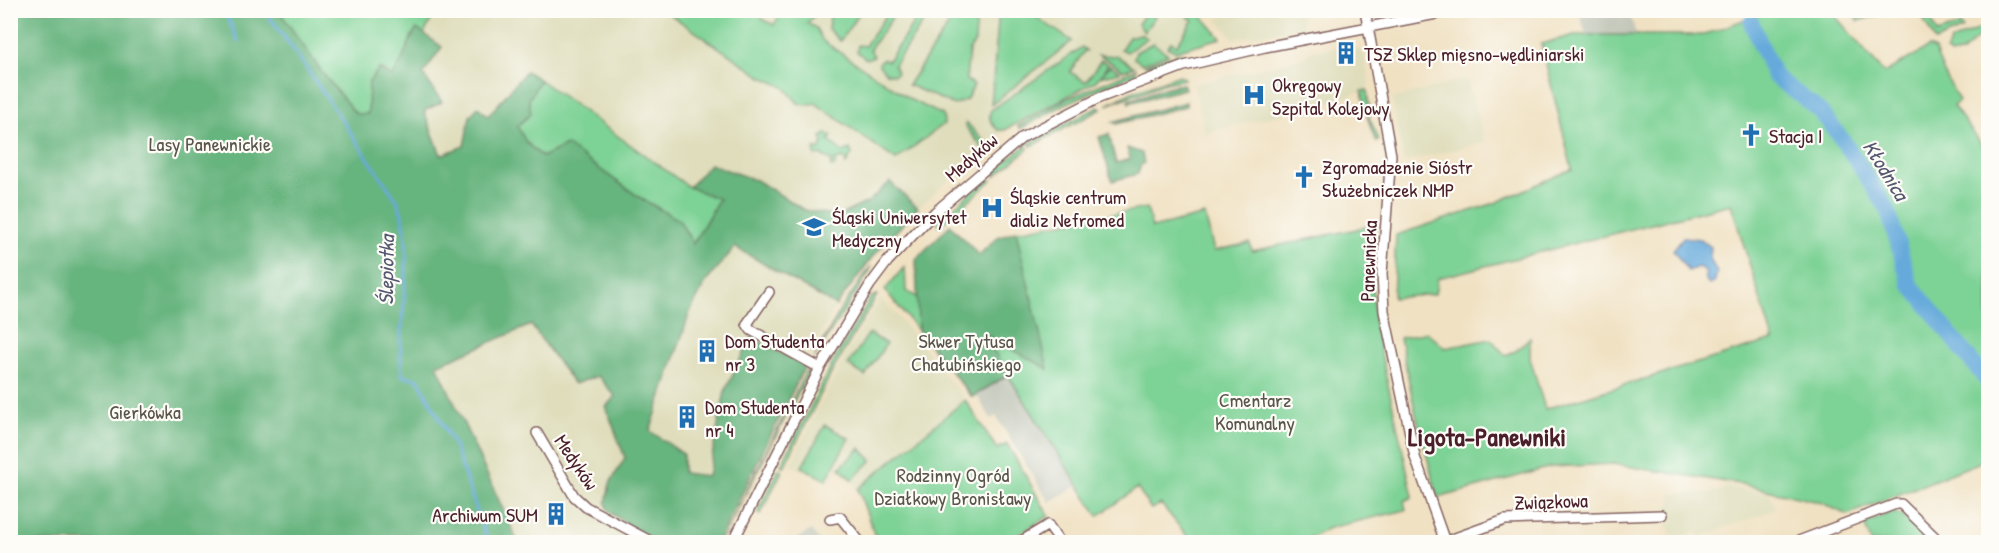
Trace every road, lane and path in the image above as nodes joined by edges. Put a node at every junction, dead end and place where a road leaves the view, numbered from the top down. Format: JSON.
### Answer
{"nodes":[{"id":1,"x":1365,"y":10,"type":"edge"},
{"id":2,"x":1457,"y":10,"type":"edge"},
{"id":3,"x":1369,"y":28,"type":"junction"},
{"id":4,"x":769,"y":292,"type":"dead end"},
{"id":5,"x":820,"y":368,"type":"junction"},
{"id":6,"x":537,"y":433,"type":"dead end"},
{"id":7,"x":1662,"y":515,"type":"dead end"},
{"id":8,"x":830,"y":519,"type":"dead end"},
{"id":9,"x":1444,"y":542,"type":"edge"},
{"id":10,"x":652,"y":543,"type":"edge"},
{"id":11,"x":733,"y":543,"type":"edge"},
{"id":12,"x":860,"y":543,"type":"edge"},
{"id":13,"x":1020,"y":543,"type":"edge"},
{"id":14,"x":1060,"y":543,"type":"edge"},
{"id":15,"x":1796,"y":543,"type":"edge"},
{"id":16,"x":1940,"y":543,"type":"edge"}],
"edges":[{"from":1,"to":3,"type":"street","name":"Panewnicka"},
{"from":2,"to":3,"type":"street","name":"Medyków"},
{"from":3,"to":5,"type":"street","name":"Medyków"},
{"from":3,"to":9,"type":"street","name":"Panewnicka"},
{"from":4,"to":5,"type":"street"},
{"from":5,"to":11,"type":"street","name":"Medyków"},
{"from":6,"to":10,"type":"street","name":"Medyków"},
{"from":7,"to":9,"type":"street","name":"Związkowa"},
{"from":8,"to":12,"type":"street"},
{"from":13,"to":14,"type":"street"},
{"from":15,"to":16,"type":"street"}]}
